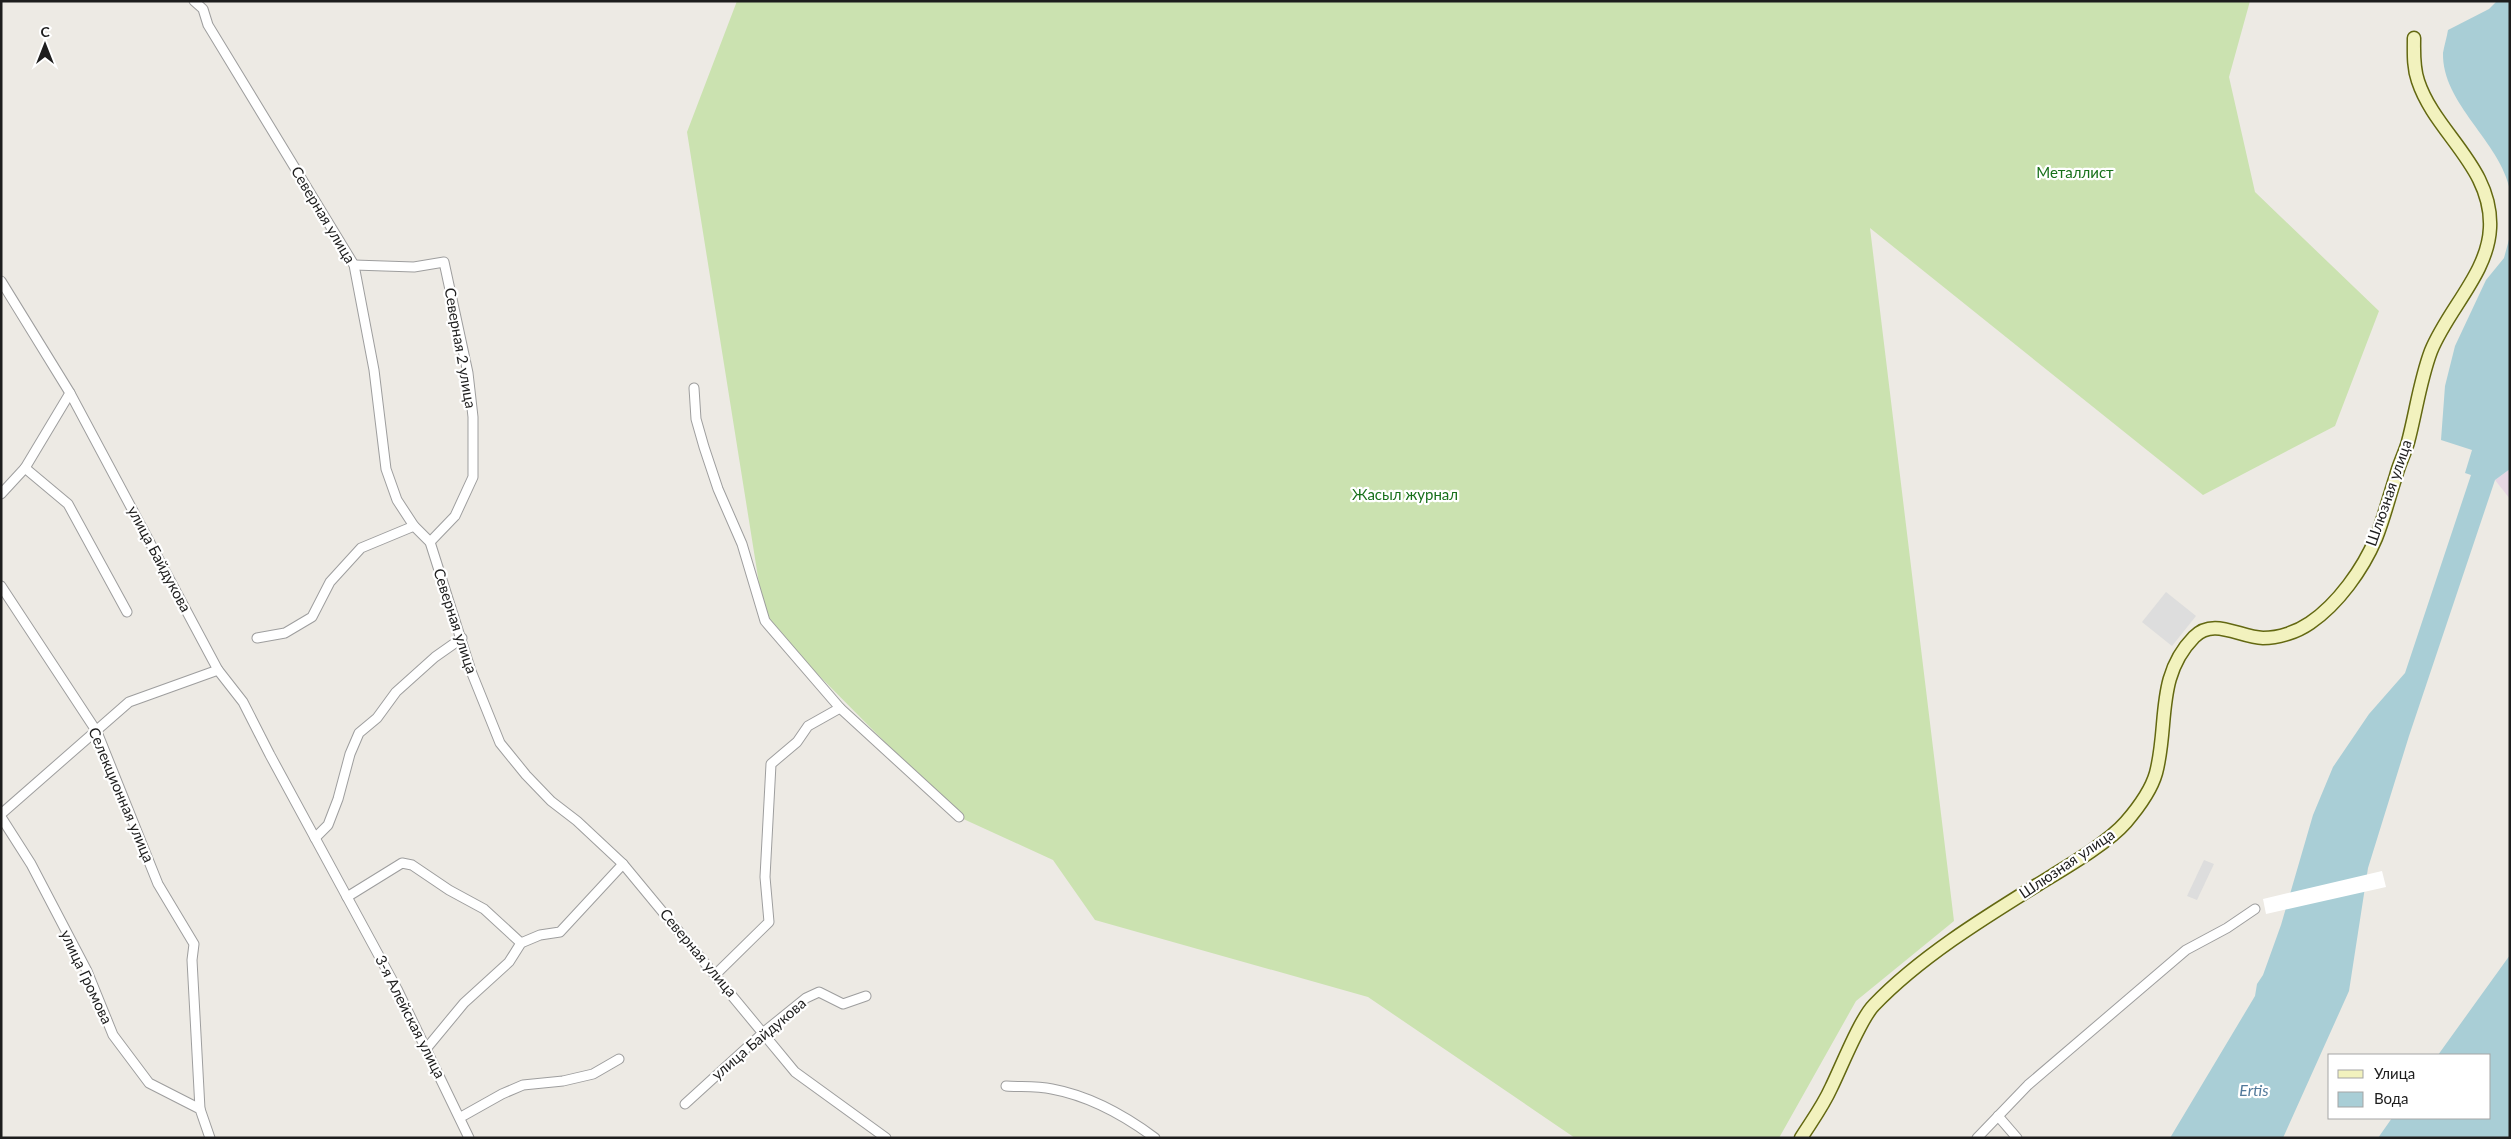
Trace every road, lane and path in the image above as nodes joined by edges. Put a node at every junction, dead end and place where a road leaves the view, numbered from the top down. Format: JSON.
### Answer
{"nodes":[{"id":1,"x":194,"y":1,"type":"edge"},
{"id":2,"x":209,"y":1,"type":"edge"},
{"id":3,"x":202,"y":9,"type":"junction"},
{"id":4,"x":2414,"y":38,"type":"dead end"},
{"id":5,"x":354,"y":265,"type":"junction"},
{"id":6,"x":1,"y":281,"type":"edge"},
{"id":7,"x":694,"y":388,"type":"dead end"},
{"id":8,"x":70,"y":393,"type":"junction"},
{"id":9,"x":26,"y":468,"type":"junction"},
{"id":10,"x":1,"y":494,"type":"edge"},
{"id":11,"x":414,"y":526,"type":"junction"},
{"id":12,"x":430,"y":542,"type":"junction"},
{"id":13,"x":1,"y":586,"type":"edge"},
{"id":14,"x":127,"y":612,"type":"dead end"},
{"id":15,"x":257,"y":638,"type":"dead end"},
{"id":16,"x":462,"y":638,"type":"junction"},
{"id":17,"x":218,"y":670,"type":"junction"},
{"id":18,"x":840,"y":708,"type":"junction"},
{"id":19,"x":97,"y":732,"type":"junction"},
{"id":20,"x":1,"y":815,"type":"edge"},
{"id":21,"x":959,"y":817,"type":"dead end"},
{"id":22,"x":315,"y":838,"type":"junction"},
{"id":23,"x":624,"y":864,"type":"junction"},
{"id":24,"x":347,"y":897,"type":"junction"},
{"id":25,"x":2254,"y":909,"type":"dead end"},
{"id":26,"x":521,"y":943,"type":"junction"},
{"id":27,"x":716,"y":974,"type":"junction"},
{"id":28,"x":866,"y":996,"type":"dead end"},
{"id":29,"x":764,"y":1032,"type":"junction"},
{"id":30,"x":426,"y":1049,"type":"junction"},
{"id":31,"x":619,"y":1059,"type":"dead end"},
{"id":32,"x":1006,"y":1086,"type":"dead end"},
{"id":33,"x":685,"y":1104,"type":"dead end"},
{"id":34,"x":200,"y":1109,"type":"junction"},
{"id":35,"x":1998,"y":1116,"type":"junction"},
{"id":36,"x":461,"y":1117,"type":"junction"},
{"id":37,"x":884,"y":1137,"type":"edge"},
{"id":38,"x":210,"y":1138,"type":"edge"},
{"id":39,"x":469,"y":1138,"type":"edge"},
{"id":40,"x":1155,"y":1138,"type":"edge"},
{"id":41,"x":1801,"y":1138,"type":"edge"},
{"id":42,"x":1977,"y":1138,"type":"edge"},
{"id":43,"x":2017,"y":1138,"type":"edge"}],
"edges":[{"from":1,"to":3,"type":"street","name":"Северная улица"},
{"from":2,"to":3,"type":"street"},
{"from":3,"to":5,"type":"street","name":"Северная улица"},
{"from":4,"to":41,"type":"street","name":"Шлюзная улица"},
{"from":5,"to":11,"type":"street","name":"Северная улица"},
{"from":5,"to":12,"type":"street","name":"Северная 2 улица"},
{"from":6,"to":8,"type":"street","name":"улица Байдукова"},
{"from":7,"to":18,"type":"street"},
{"from":8,"to":9,"type":"street"},
{"from":8,"to":17,"type":"street","name":"улица Байдукова"},
{"from":9,"to":10,"type":"street"},
{"from":9,"to":14,"type":"street"},
{"from":11,"to":12,"type":"street","name":"Северная улица"},
{"from":11,"to":15,"type":"street"},
{"from":12,"to":16,"type":"street","name":"Северная улица"},
{"from":13,"to":19,"type":"street","name":"Селекционная улица"},
{"from":16,"to":22,"type":"street"},
{"from":16,"to":23,"type":"street","name":"Северная улица"},
{"from":17,"to":19,"type":"street"},
{"from":17,"to":22,"type":"street","name":"улица Байдукова"},
{"from":18,"to":21,"type":"street"},
{"from":18,"to":27,"type":"street"},
{"from":19,"to":20,"type":"street"},
{"from":19,"to":34,"type":"street","name":"Селекционная улица"},
{"from":20,"to":34,"type":"street","name":"улица Громова"},
{"from":22,"to":24,"type":"street","name":"улица Байдукова"},
{"from":23,"to":26,"type":"street"},
{"from":23,"to":27,"type":"street","name":"Северная улица"},
{"from":24,"to":26,"type":"street"},
{"from":24,"to":30,"type":"street","name":"3-я Алейская улица"},
{"from":25,"to":35,"type":"street"},
{"from":26,"to":30,"type":"street"},
{"from":27,"to":29,"type":"street","name":"Северная улица"},
{"from":28,"to":29,"type":"street","name":"улица Байдукова"},
{"from":29,"to":33,"type":"street","name":"улица Байдукова"},
{"from":29,"to":37,"type":"street","name":"Северная улица"},
{"from":30,"to":36,"type":"street","name":"3-я Алейская улица"},
{"from":31,"to":36,"type":"street"},
{"from":32,"to":40,"type":"street"},
{"from":34,"to":38,"type":"street"},
{"from":35,"to":42,"type":"street"},
{"from":35,"to":43,"type":"street"},
{"from":36,"to":39,"type":"street","name":"3-я Алейская улица"}]}
